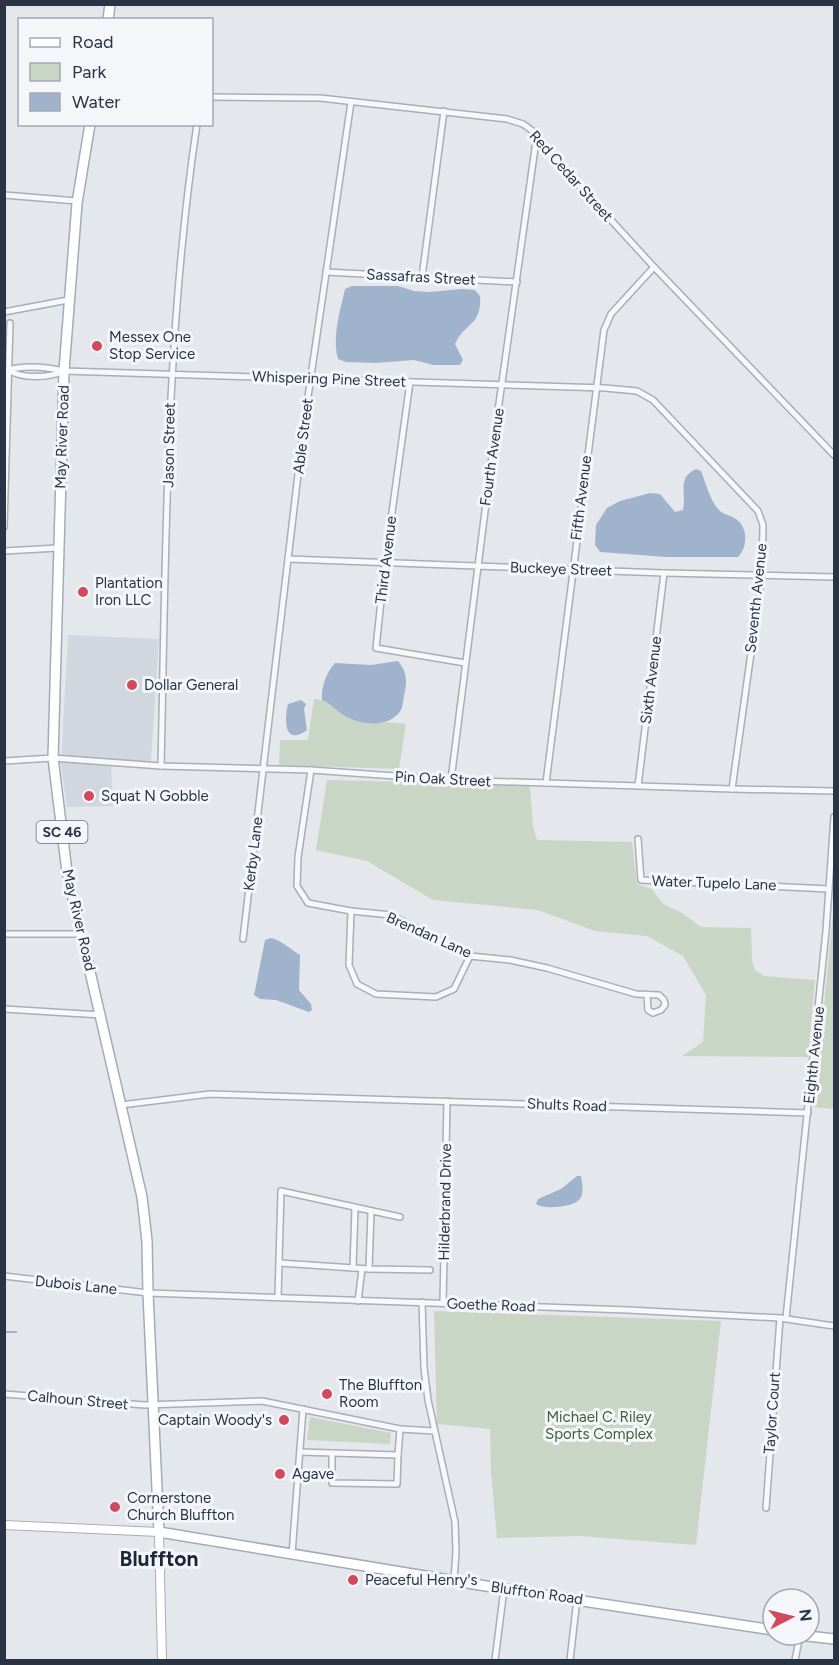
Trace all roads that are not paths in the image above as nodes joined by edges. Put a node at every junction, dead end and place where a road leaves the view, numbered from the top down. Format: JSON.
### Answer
{"nodes":[{"id":1,"x":213,"y":97,"type":"edge"},
{"id":2,"x":351,"y":102,"type":"junction"},
{"id":3,"x":444,"y":111,"type":"junction"},
{"id":4,"x":90,"y":126,"type":"edge"},
{"id":5,"x":196,"y":126,"type":"edge"},
{"id":6,"x":537,"y":134,"type":"junction"},
{"id":7,"x":4,"y":195,"type":"edge"},
{"id":8,"x":77,"y":201,"type":"junction"},
{"id":9,"x":654,"y":267,"type":"junction"},
{"id":10,"x":326,"y":272,"type":"junction"},
{"id":11,"x":422,"y":277,"type":"junction"},
{"id":12,"x":517,"y":282,"type":"junction"},
{"id":13,"x":68,"y":300,"type":"junction"},
{"id":14,"x":4,"y":312,"type":"edge"},
{"id":15,"x":10,"y":323,"type":"dead end"},
{"id":16,"x":6,"y":370,"type":"edge"},
{"id":17,"x":64,"y":371,"type":"junction"},
{"id":18,"x":171,"y":374,"type":"junction"},
{"id":19,"x":310,"y":378,"type":"junction"},
{"id":20,"x":410,"y":382,"type":"junction"},
{"id":21,"x":501,"y":386,"type":"junction"},
{"id":22,"x":595,"y":389,"type":"junction"},
{"id":23,"x":834,"y":455,"type":"edge"},
{"id":24,"x":4,"y":527,"type":"edge"},
{"id":25,"x":58,"y":548,"type":"junction"},
{"id":26,"x":4,"y":550,"type":"edge"},
{"id":27,"x":288,"y":559,"type":"junction"},
{"id":28,"x":385,"y":563,"type":"junction"},
{"id":29,"x":477,"y":566,"type":"junction"},
{"id":30,"x":572,"y":570,"type":"junction"},
{"id":31,"x":664,"y":573,"type":"junction"},
{"id":32,"x":762,"y":574,"type":"junction"},
{"id":33,"x":834,"y":577,"type":"edge"},
{"id":34,"x":465,"y":663,"type":"junction"},
{"id":35,"x":53,"y":758,"type":"junction"},
{"id":36,"x":4,"y":761,"type":"edge"},
{"id":37,"x":161,"y":766,"type":"junction"},
{"id":38,"x":263,"y":770,"type":"junction"},
{"id":39,"x":311,"y":770,"type":"junction"},
{"id":40,"x":451,"y":780,"type":"junction"},
{"id":41,"x":546,"y":783,"type":"junction"},
{"id":42,"x":638,"y":786,"type":"junction"},
{"id":43,"x":732,"y":789,"type":"junction"},
{"id":44,"x":834,"y":791,"type":"edge"},
{"id":45,"x":834,"y":817,"type":"edge"},
{"id":46,"x":638,"y":838,"type":"dead end"},
{"id":47,"x":829,"y":889,"type":"junction"},
{"id":48,"x":351,"y":911,"type":"junction"},
{"id":49,"x":826,"y":931,"type":"junction"},
{"id":50,"x":834,"y":931,"type":"edge"},
{"id":51,"x":4,"y":934,"type":"edge"},
{"id":52,"x":83,"y":934,"type":"junction"},
{"id":53,"x":243,"y":939,"type":"dead end"},
{"id":54,"x":470,"y":956,"type":"junction"},
{"id":55,"x":647,"y":995,"type":"dead end"},
{"id":56,"x":4,"y":1009,"type":"edge"},
{"id":57,"x":101,"y":1015,"type":"junction"},
{"id":58,"x":447,"y":1101,"type":"junction"},
{"id":59,"x":121,"y":1105,"type":"junction"},
{"id":60,"x":808,"y":1113,"type":"junction"},
{"id":61,"x":355,"y":1208,"type":"junction"},
{"id":62,"x":371,"y":1211,"type":"junction"},
{"id":63,"x":400,"y":1216,"type":"dead end"},
{"id":64,"x":280,"y":1263,"type":"junction"},
{"id":65,"x":352,"y":1268,"type":"junction"},
{"id":66,"x":365,"y":1269,"type":"junction"},
{"id":67,"x":430,"y":1270,"type":"dead end"},
{"id":68,"x":4,"y":1276,"type":"edge"},
{"id":69,"x":147,"y":1293,"type":"junction"},
{"id":70,"x":279,"y":1298,"type":"junction"},
{"id":71,"x":358,"y":1301,"type":"junction"},
{"id":72,"x":422,"y":1302,"type":"junction"},
{"id":73,"x":443,"y":1303,"type":"junction"},
{"id":74,"x":783,"y":1318,"type":"junction"},
{"id":75,"x":834,"y":1326,"type":"edge"},
{"id":76,"x":4,"y":1394,"type":"edge"},
{"id":77,"x":152,"y":1405,"type":"junction"},
{"id":78,"x":303,"y":1409,"type":"junction"},
{"id":79,"x":400,"y":1429,"type":"junction"},
{"id":80,"x":434,"y":1431,"type":"junction"},
{"id":81,"x":300,"y":1452,"type":"junction"},
{"id":82,"x":332,"y":1453,"type":"junction"},
{"id":83,"x":398,"y":1455,"type":"junction"},
{"id":84,"x":765,"y":1508,"type":"dead end"},
{"id":85,"x":4,"y":1525,"type":"edge"},
{"id":86,"x":159,"y":1532,"type":"junction"},
{"id":87,"x":292,"y":1554,"type":"junction"},
{"id":88,"x":454,"y":1580,"type":"junction"},
{"id":89,"x":504,"y":1589,"type":"junction"},
{"id":90,"x":577,"y":1599,"type":"junction"},
{"id":91,"x":761,"y":1628,"type":"edge"},
{"id":92,"x":162,"y":1660,"type":"edge"},
{"id":93,"x":495,"y":1660,"type":"edge"},
{"id":94,"x":570,"y":1660,"type":"edge"}],
"edges":[{"from":1,"to":2,"type":"street","name":"Red Cedar Street"},
{"from":2,"to":3,"type":"street","name":"Red Cedar Street"},
{"from":2,"to":10,"type":"street","name":"Able Street"},
{"from":3,"to":6,"type":"street","name":"Red Cedar Street"},
{"from":3,"to":11,"type":"street"},
{"from":4,"to":8,"type":"main road","name":"May River Road","number":"SC 46"},
{"from":5,"to":18,"type":"street","name":"Jason Street"},
{"from":6,"to":9,"type":"street","name":"Red Cedar Street"},
{"from":6,"to":12,"type":"street","name":"Fourth Avenue"},
{"from":7,"to":8,"type":"street"},
{"from":8,"to":13,"type":"main road","name":"May River Road","number":"SC 46"},
{"from":9,"to":22,"type":"street","name":"Fifth Avenue"},
{"from":9,"to":23,"type":"street","name":"Red Cedar Street"},
{"from":10,"to":11,"type":"street","name":"Sassafras Street"},
{"from":10,"to":19,"type":"street","name":"Able Street"},
{"from":11,"to":12,"type":"street","name":"Sassafras Street"},
{"from":12,"to":21,"type":"street","name":"Fourth Avenue"},
{"from":13,"to":14,"type":"street"},
{"from":13,"to":17,"type":"main road","name":"May River Road","number":"SC 46"},
{"from":15,"to":16,"type":"street"},
{"from":16,"to":17,"type":"street","name":"Whispering Pine Street"},
{"from":16,"to":24,"type":"street"},
{"from":17,"to":18,"type":"street","name":"Whispering Pine Street"},
{"from":17,"to":25,"type":"main road","name":"May River Road","number":"SC 46"},
{"from":18,"to":19,"type":"street","name":"Whispering Pine Street"},
{"from":18,"to":37,"type":"street","name":"Jason Street"},
{"from":19,"to":20,"type":"street","name":"Whispering Pine Street"},
{"from":19,"to":27,"type":"street","name":"Able Street"},
{"from":20,"to":21,"type":"street","name":"Whispering Pine Street"},
{"from":20,"to":28,"type":"street","name":"Third Avenue"},
{"from":21,"to":22,"type":"street","name":"Whispering Pine Street"},
{"from":21,"to":29,"type":"street","name":"Fourth Avenue"},
{"from":22,"to":30,"type":"street","name":"Fifth Avenue"},
{"from":22,"to":32,"type":"street","name":"Seventh Avenue"},
{"from":25,"to":26,"type":"street"},
{"from":25,"to":35,"type":"main road","name":"May River Road","number":"SC 46"},
{"from":27,"to":28,"type":"street","name":"Buckeye Street"},
{"from":27,"to":38,"type":"street","name":"Able Street"},
{"from":28,"to":29,"type":"street","name":"Buckeye Street"},
{"from":28,"to":34,"type":"street","name":"Third Avenue"},
{"from":29,"to":30,"type":"street","name":"Buckeye Street"},
{"from":29,"to":34,"type":"street","name":"Fourth Avenue"},
{"from":30,"to":31,"type":"street","name":"Buckeye Street"},
{"from":30,"to":41,"type":"street","name":"Fifth Avenue"},
{"from":31,"to":32,"type":"street","name":"Buckeye Street"},
{"from":31,"to":42,"type":"street","name":"Sixth Avenue"},
{"from":32,"to":33,"type":"street","name":"Buckeye Street"},
{"from":32,"to":43,"type":"street","name":"Seventh Avenue"},
{"from":34,"to":40,"type":"street","name":"Fourth Avenue"},
{"from":35,"to":36,"type":"street","name":"Pin Oak Street"},
{"from":35,"to":37,"type":"street","name":"Pin Oak Street"},
{"from":35,"to":52,"type":"main road","name":"May River Road","number":"SC 46"},
{"from":37,"to":38,"type":"street","name":"Pin Oak Street"},
{"from":38,"to":39,"type":"street","name":"Pin Oak Street"},
{"from":38,"to":53,"type":"street","name":"Kerby Lane"},
{"from":39,"to":40,"type":"street","name":"Pin Oak Street"},
{"from":39,"to":48,"type":"street","name":"Brendan Lane"},
{"from":40,"to":41,"type":"street","name":"Pin Oak Street"},
{"from":41,"to":42,"type":"street","name":"Pin Oak Street"},
{"from":42,"to":43,"type":"street","name":"Pin Oak Street"},
{"from":43,"to":44,"type":"street","name":"Pin Oak Street"},
{"from":45,"to":47,"type":"street","name":"Eighth Avenue"},
{"from":46,"to":47,"type":"street","name":"Water Tupelo Lane"},
{"from":47,"to":49,"type":"street","name":"Eighth Avenue"},
{"from":48,"to":54,"type":"street","name":"Brendan Lane"},
{"from":48,"to":54,"type":"street"},
{"from":49,"to":50,"type":"street"},
{"from":49,"to":60,"type":"street","name":"Eighth Avenue"},
{"from":51,"to":52,"type":"street"},
{"from":52,"to":57,"type":"main road","name":"May River Road","number":"SC 46"},
{"from":54,"to":55,"type":"street","name":"Brendan Lane"},
{"from":56,"to":57,"type":"street"},
{"from":57,"to":59,"type":"main road","name":"May River Road","number":"SC 46"},
{"from":58,"to":59,"type":"street","name":"Shults Road"},
{"from":58,"to":60,"type":"street","name":"Shults Road"},
{"from":58,"to":73,"type":"street","name":"Hilderbrand Drive"},
{"from":59,"to":69,"type":"main road","name":"May River Road","number":"SC 46"},
{"from":60,"to":74,"type":"street"},
{"from":61,"to":62,"type":"street"},
{"from":61,"to":64,"type":"street"},
{"from":61,"to":65,"type":"street"},
{"from":62,"to":63,"type":"street"},
{"from":62,"to":66,"type":"street"},
{"from":64,"to":65,"type":"street"},
{"from":64,"to":70,"type":"street"},
{"from":65,"to":66,"type":"street"},
{"from":66,"to":67,"type":"street"},
{"from":66,"to":71,"type":"street"},
{"from":68,"to":69,"type":"street","name":"Dubois Lane"},
{"from":69,"to":70,"type":"street","name":"Goethe Road"},
{"from":69,"to":77,"type":"main road","name":"May River Road","number":"SC 46"},
{"from":70,"to":71,"type":"street","name":"Goethe Road"},
{"from":71,"to":72,"type":"street","name":"Goethe Road"},
{"from":72,"to":73,"type":"street","name":"Goethe Road"},
{"from":72,"to":80,"type":"street"},
{"from":73,"to":74,"type":"street","name":"Goethe Road"},
{"from":74,"to":75,"type":"street","name":"Goethe Road"},
{"from":74,"to":84,"type":"street","name":"Taylor Court"},
{"from":76,"to":77,"type":"street","name":"Calhoun Street"},
{"from":77,"to":78,"type":"street","name":"Calhoun Street"},
{"from":77,"to":86,"type":"main road","name":"May River Road","number":"SC 46"},
{"from":78,"to":79,"type":"street","name":"Calhoun Street"},
{"from":78,"to":81,"type":"street"},
{"from":79,"to":80,"type":"street","name":"Calhoun Street"},
{"from":79,"to":83,"type":"street"},
{"from":80,"to":88,"type":"street"},
{"from":81,"to":82,"type":"street"},
{"from":81,"to":87,"type":"street"},
{"from":82,"to":83,"type":"street"},
{"from":82,"to":83,"type":"street"},
{"from":85,"to":86,"type":"street"},
{"from":86,"to":87,"type":"main road","name":"Bluffton Road"},
{"from":86,"to":92,"type":"street"},
{"from":87,"to":88,"type":"main road","name":"Bluffton Road"},
{"from":88,"to":89,"type":"main road","name":"Bluffton Road"},
{"from":89,"to":90,"type":"main road","name":"Bluffton Road"},
{"from":89,"to":93,"type":"street"},
{"from":90,"to":91,"type":"main road","name":"Bluffton Road"},
{"from":90,"to":94,"type":"street"}]}
